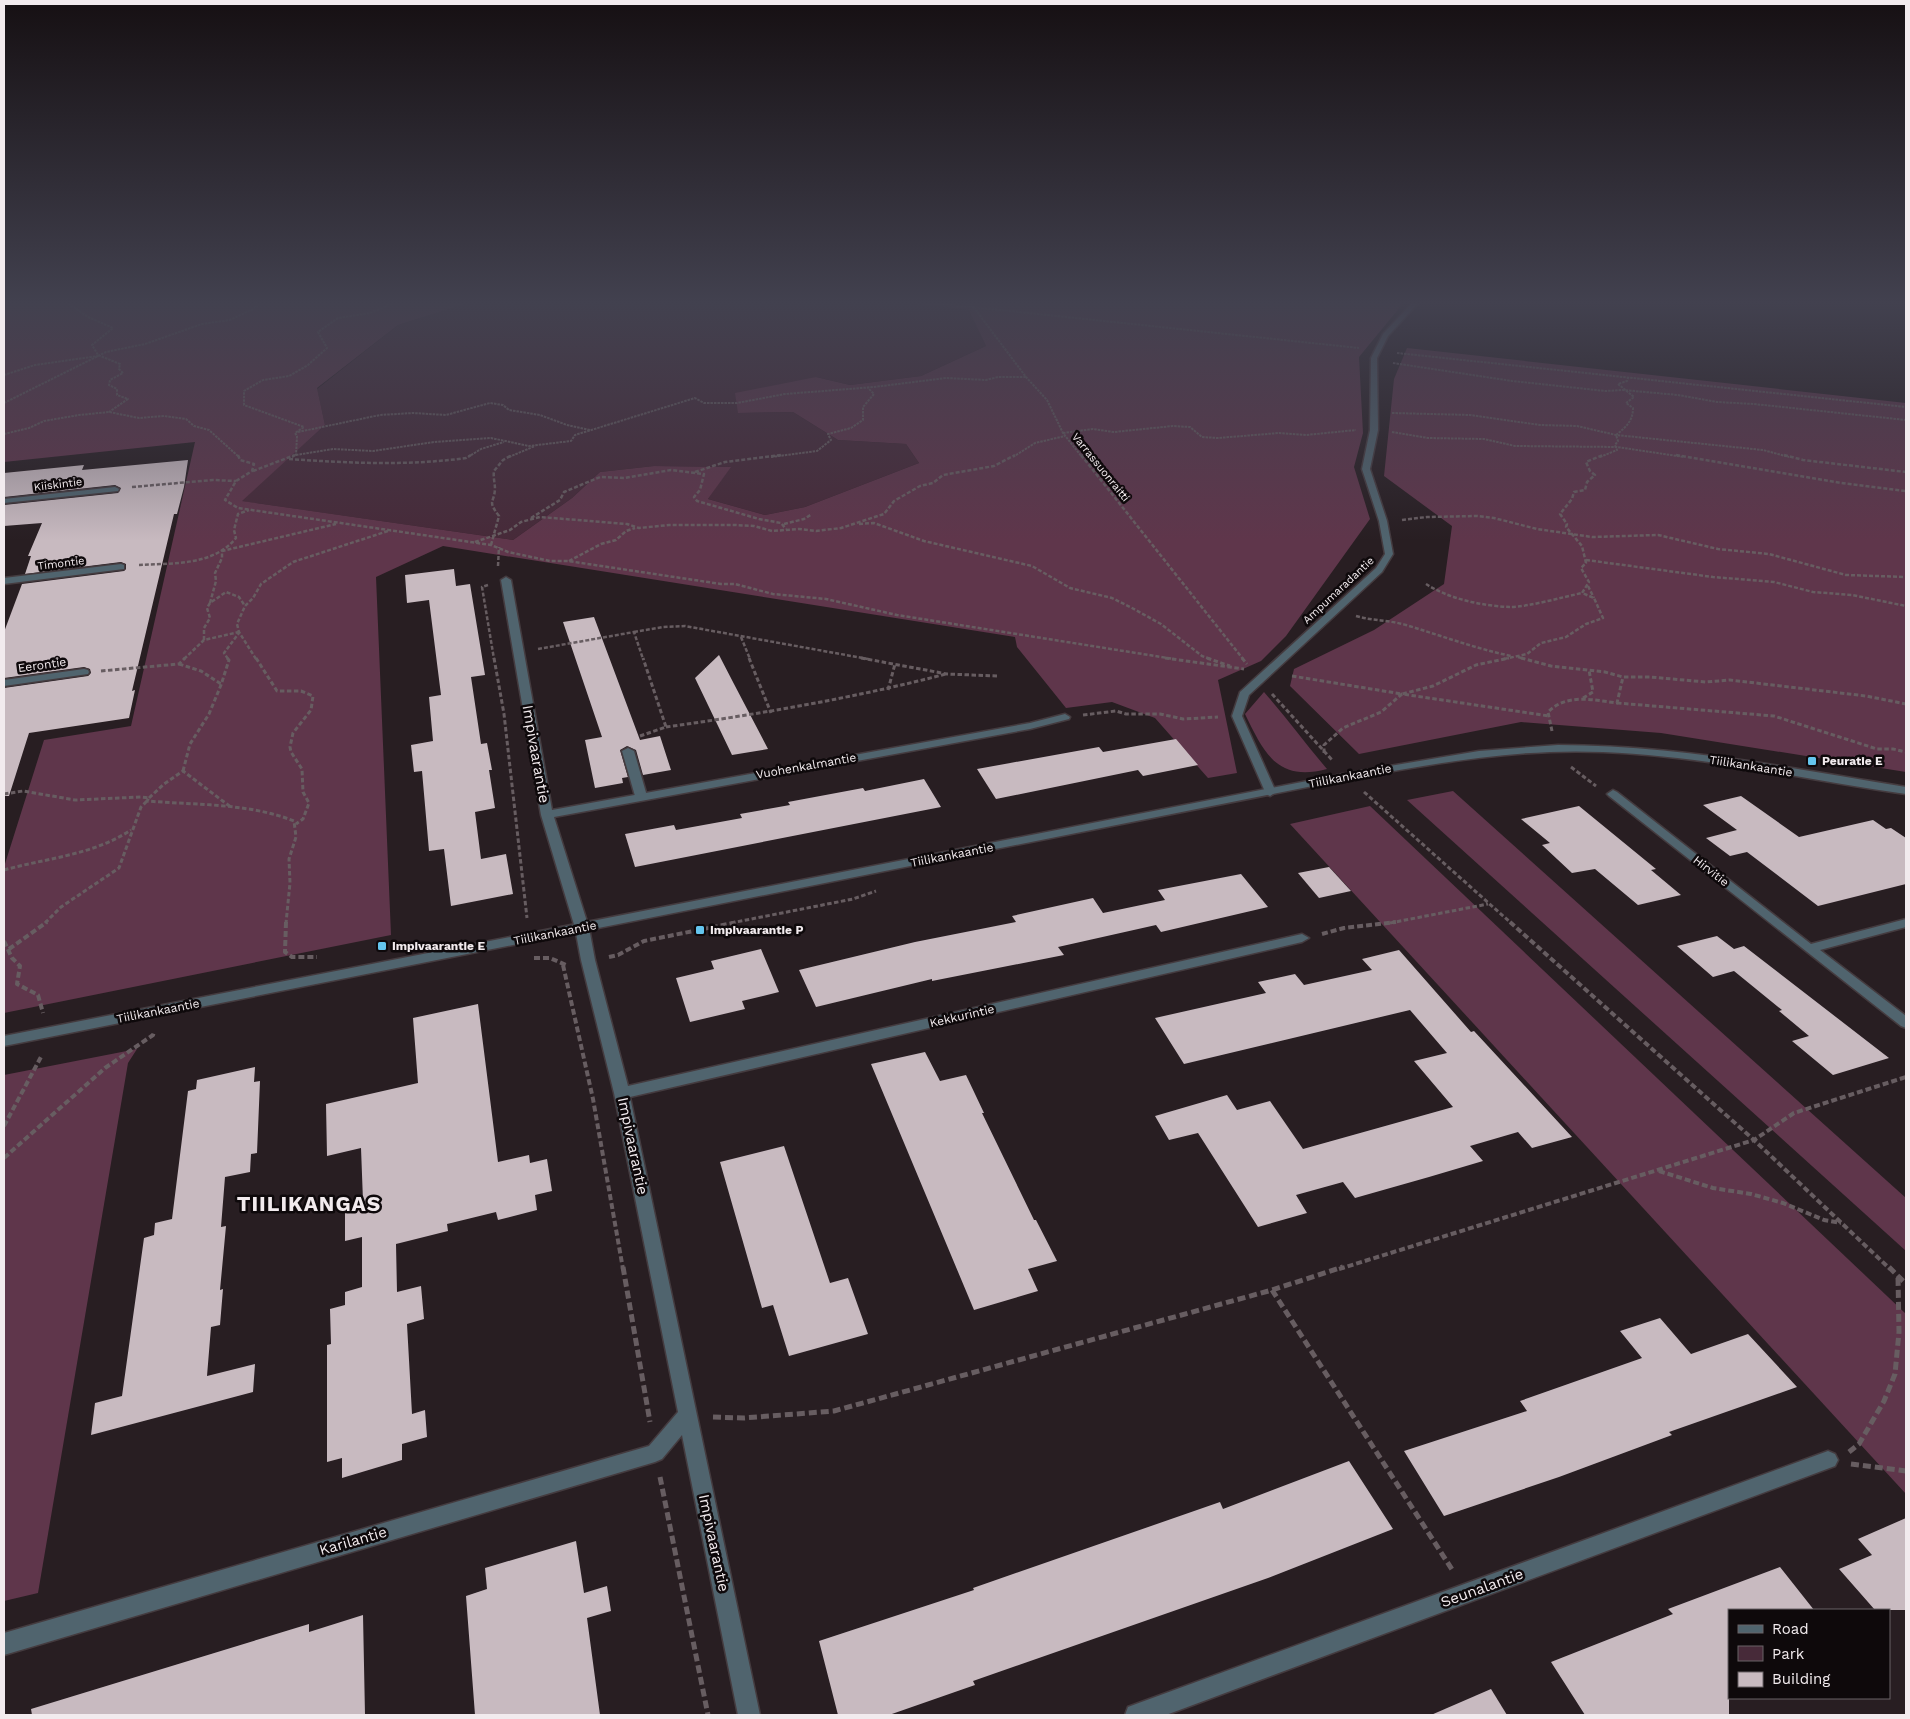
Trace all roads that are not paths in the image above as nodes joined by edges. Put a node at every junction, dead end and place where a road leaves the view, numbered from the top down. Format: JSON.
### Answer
{"nodes":[{"id":1,"x":1375,"y":381,"type":"edge"},
{"id":2,"x":114,"y":489,"type":"road end"},
{"id":3,"x":4,"y":502,"type":"edge"},
{"id":4,"x":122,"y":567,"type":"road end"},
{"id":5,"x":506,"y":580,"type":"road end"},
{"id":6,"x":4,"y":581,"type":"edge"},
{"id":7,"x":84,"y":672,"type":"road end"},
{"id":8,"x":4,"y":683,"type":"edge"},
{"id":9,"x":1065,"y":717,"type":"road end"},
{"id":10,"x":628,"y":750,"type":"road end"},
{"id":11,"x":1906,"y":791,"type":"edge"},
{"id":12,"x":1270,"y":792,"type":"junction"},
{"id":13,"x":1613,"y":794,"type":"road end"},
{"id":14,"x":641,"y":796,"type":"junction"},
{"id":15,"x":547,"y":815,"type":"junction"},
{"id":16,"x":1906,"y":923,"type":"edge"},
{"id":17,"x":582,"y":928,"type":"junction"},
{"id":18,"x":1302,"y":938,"type":"road end"},
{"id":19,"x":1809,"y":948,"type":"junction"},
{"id":20,"x":1906,"y":1023,"type":"edge"},
{"id":21,"x":4,"y":1041,"type":"edge"},
{"id":22,"x":622,"y":1094,"type":"junction"},
{"id":23,"x":687,"y":1415,"type":"junction"},
{"id":24,"x":1828,"y":1460,"type":"road end"},
{"id":25,"x":4,"y":1644,"type":"edge"},
{"id":26,"x":749,"y":1715,"type":"edge"},
{"id":27,"x":1136,"y":1715,"type":"edge"}],
"edges":[{"from":1,"to":12,"type":"street","name":"Ampumaradantie"},
{"from":2,"to":3,"type":"street","name":"Kiiskintie"},
{"from":4,"to":6,"type":"street","name":"Timontie"},
{"from":5,"to":15,"type":"street","name":"Impivaarantie"},
{"from":7,"to":8,"type":"street","name":"Eerontie"},
{"from":9,"to":14,"type":"street","name":"Vuohenkalmantie"},
{"from":10,"to":14,"type":"street"},
{"from":11,"to":12,"type":"street","name":"Tiilikankaantie"},
{"from":12,"to":17,"type":"street","name":"Tiilikankaantie"},
{"from":13,"to":19,"type":"street","name":"Hirvitie"},
{"from":14,"to":15,"type":"street","name":"Vuohenkalmantie"},
{"from":15,"to":17,"type":"street","name":"Impivaarantie"},
{"from":16,"to":19,"type":"street"},
{"from":17,"to":21,"type":"street","name":"Tiilikankaantie"},
{"from":17,"to":22,"type":"street","name":"Impivaarantie"},
{"from":18,"to":22,"type":"street","name":"Kekkurintie"},
{"from":19,"to":20,"type":"street","name":"Hirvitie"},
{"from":22,"to":23,"type":"street","name":"Impivaarantie"},
{"from":23,"to":25,"type":"street","name":"Karilantie"},
{"from":23,"to":26,"type":"street","name":"Impivaarantie"},
{"from":24,"to":27,"type":"street","name":"Seunalantie"}]}
